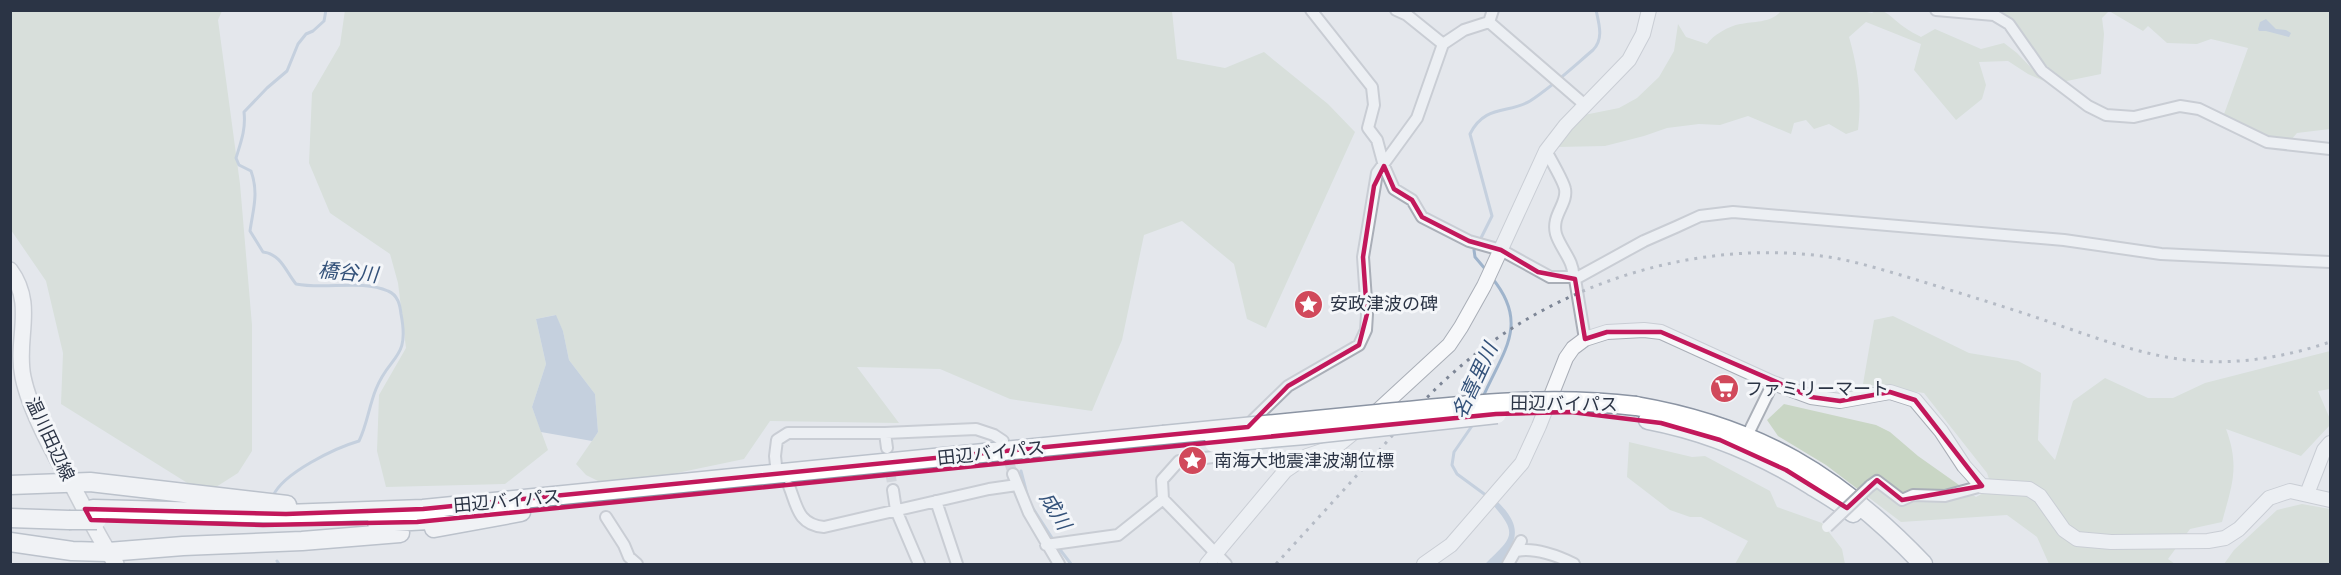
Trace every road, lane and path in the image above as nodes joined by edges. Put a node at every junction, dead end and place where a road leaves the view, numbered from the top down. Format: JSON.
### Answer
{"nodes":[{"id":1,"x":1311,"y":10,"type":"edge"},
{"id":2,"x":1396,"y":10,"type":"edge"},
{"id":3,"x":1493,"y":10,"type":"edge"},
{"id":4,"x":1649,"y":10,"type":"edge"},
{"id":5,"x":1936,"y":10,"type":"edge"},
{"id":6,"x":1489,"y":22,"type":"junction"},
{"id":7,"x":1443,"y":44,"type":"junction"},
{"id":8,"x":1585,"y":105,"type":"junction"},
{"id":9,"x":2331,"y":149,"type":"edge"},
{"id":10,"x":1546,"y":151,"type":"junction"},
{"id":11,"x":1384,"y":166,"type":"junction"},
{"id":12,"x":1501,"y":250,"type":"junction"},
{"id":13,"x":2331,"y":262,"type":"edge"},
{"id":14,"x":10,"y":270,"type":"edge"},
{"id":15,"x":1574,"y":278,"type":"junction"},
{"id":16,"x":1585,"y":339,"type":"junction"},
{"id":17,"x":1773,"y":383,"type":"junction"},
{"id":18,"x":885,"y":433,"type":"junction"},
{"id":19,"x":1003,"y":441,"type":"dead end"},
{"id":20,"x":1744,"y":442,"type":"junction"},
{"id":21,"x":2331,"y":443,"type":"edge"},
{"id":22,"x":887,"y":448,"type":"tunnel mouth"},
{"id":23,"x":783,"y":480,"type":"junction"},
{"id":24,"x":10,"y":484,"type":"edge"},
{"id":25,"x":71,"y":484,"type":"junction"},
{"id":26,"x":1982,"y":486,"type":"junction"},
{"id":27,"x":892,"y":490,"type":"tunnel mouth"},
{"id":28,"x":2307,"y":494,"type":"junction"},
{"id":29,"x":1163,"y":500,"type":"junction"},
{"id":30,"x":2331,"y":500,"type":"edge"},
{"id":31,"x":936,"y":501,"type":"junction"},
{"id":32,"x":10,"y":506,"type":"edge"},
{"id":33,"x":423,"y":509,"type":"junction"},
{"id":34,"x":896,"y":510,"type":"junction"},
{"id":35,"x":520,"y":512,"type":"junction"},
{"id":36,"x":68,"y":514,"type":"junction"},
{"id":37,"x":95,"y":515,"type":"junction"},
{"id":38,"x":606,"y":517,"type":"dead end"},
{"id":39,"x":10,"y":518,"type":"edge"},
{"id":40,"x":1827,"y":527,"type":"dead end"},
{"id":41,"x":10,"y":542,"type":"edge"},
{"id":42,"x":1046,"y":544,"type":"junction"},
{"id":43,"x":112,"y":558,"type":"edge"},
{"id":44,"x":1211,"y":559,"type":"edge"},
{"id":45,"x":637,"y":564,"type":"edge"},
{"id":46,"x":920,"y":564,"type":"edge"},
{"id":47,"x":957,"y":564,"type":"edge"},
{"id":48,"x":1059,"y":564,"type":"edge"},
{"id":49,"x":1226,"y":564,"type":"edge"},
{"id":50,"x":1424,"y":564,"type":"edge"},
{"id":51,"x":1508,"y":564,"type":"edge"},
{"id":52,"x":1574,"y":564,"type":"edge"},
{"id":53,"x":1906,"y":564,"type":"edge"},
{"id":54,"x":1923,"y":564,"type":"edge"}],
"edges":[{"from":1,"to":11,"type":"street"},
{"from":2,"to":7,"type":"street"},
{"from":3,"to":6,"type":"street"},
{"from":4,"to":8,"type":"street"},
{"from":5,"to":9,"type":"street"},
{"from":6,"to":7,"type":"street"},
{"from":6,"to":8,"type":"street"},
{"from":7,"to":11,"type":"street"},
{"from":8,"to":10,"type":"street"},
{"from":10,"to":12,"type":"street"},
{"from":10,"to":15,"type":"street"},
{"from":11,"to":12,"type":"street"},
{"from":11,"to":29,"type":"street"},
{"from":12,"to":15,"type":"street"},
{"from":12,"to":44,"type":"street"},
{"from":13,"to":15,"type":"street"},
{"from":14,"to":25,"type":"main road","name":"温川田辺線"},
{"from":15,"to":16,"type":"street"},
{"from":16,"to":17,"type":"street"},
{"from":16,"to":50,"type":"street"},
{"from":17,"to":20,"type":"street"},
{"from":17,"to":26,"type":"street"},
{"from":18,"to":19,"type":"street"},
{"from":18,"to":22,"type":"street"},
{"from":18,"to":23,"type":"street"},
{"from":20,"to":23,"type":"highway","name":"田辺バイパス","bridge":true},
{"from":20,"to":53,"type":"highway","name":"田辺バイパス"},
{"from":20,"to":54,"type":"highway","name":"田辺バイパス"},
{"from":21,"to":28,"type":"street"},
{"from":23,"to":33,"type":"highway","name":"田辺バイパス"},
{"from":23,"to":34,"type":"street"},
{"from":23,"to":35,"type":"highway","name":"田辺バイパス"},
{"from":24,"to":25,"type":"highway"},
{"from":25,"to":33,"type":"highway"},
{"from":25,"to":43,"type":"main road","name":"温川田辺線"},
{"from":26,"to":28,"type":"street"},
{"from":26,"to":40,"type":"street","bridge":true},
{"from":27,"to":34,"type":"street"},
{"from":28,"to":30,"type":"street"},
{"from":29,"to":42,"type":"street"},
{"from":29,"to":44,"type":"street"},
{"from":31,"to":34,"type":"street"},
{"from":31,"to":42,"type":"street"},
{"from":31,"to":47,"type":"street"},
{"from":32,"to":36,"type":"highway","name":"田辺バイパス"},
{"from":33,"to":37,"type":"highway","name":"田辺バイパス"},
{"from":34,"to":46,"type":"street"},
{"from":35,"to":37,"type":"highway","name":"田辺バイパス"},
{"from":35,"to":43,"type":"highway"},
{"from":36,"to":37,"type":"highway","name":"田辺バイパス","bridge":true},
{"from":36,"to":39,"type":"highway","name":"田辺バイパス"},
{"from":38,"to":45,"type":"street"},
{"from":41,"to":43,"type":"highway"},
{"from":42,"to":48,"type":"street"},
{"from":44,"to":49,"type":"street"},
{"from":51,"to":52,"type":"street"}]}
